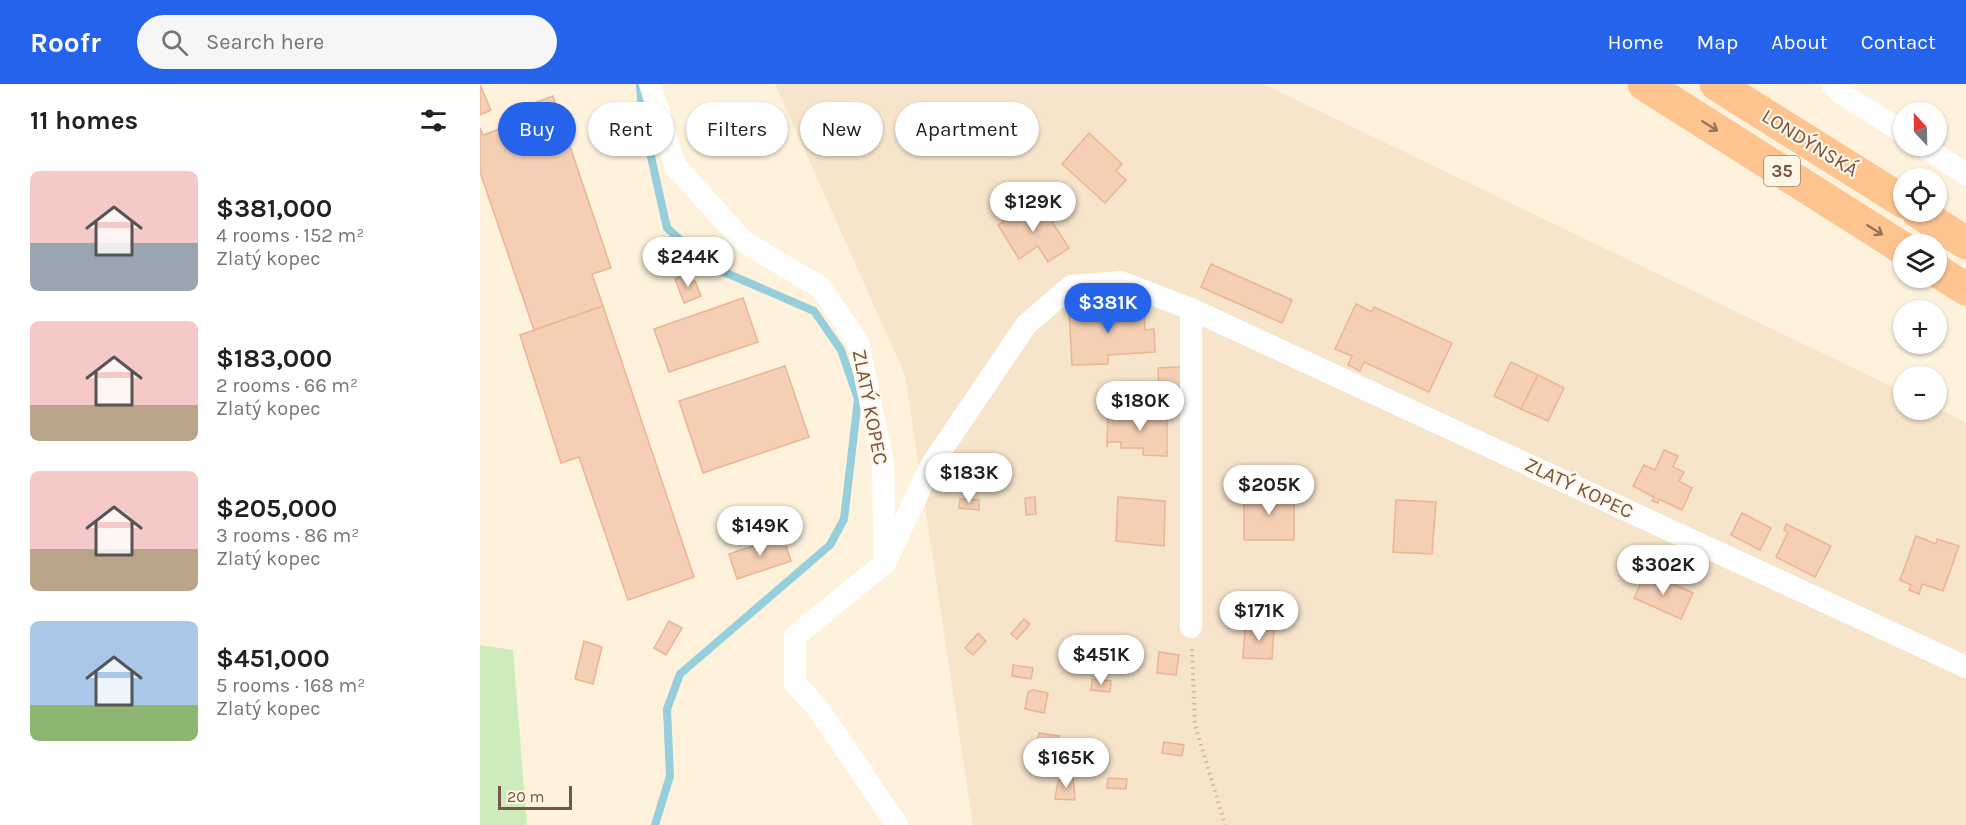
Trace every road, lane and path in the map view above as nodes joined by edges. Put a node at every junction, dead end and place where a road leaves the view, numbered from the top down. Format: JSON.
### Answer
{"nodes":[{"id":1,"x":650,"y":84,"type":"edge"},
{"id":2,"x":1716,"y":84,"type":"edge"},
{"id":3,"x":1832,"y":84,"type":"edge"},
{"id":4,"x":1653,"y":89,"type":"edge"},
{"id":5,"x":1893,"y":127,"type":"edge"},
{"id":6,"x":1938,"y":156,"type":"edge"},
{"id":7,"x":1966,"y":174,"type":"edge"},
{"id":8,"x":1893,"y":195,"type":"edge"},
{"id":9,"x":1933,"y":222,"type":"edge"},
{"id":10,"x":1893,"y":242,"type":"edge"},
{"id":11,"x":1966,"y":243,"type":"edge"},
{"id":12,"x":1947,"y":277,"type":"edge"},
{"id":13,"x":1966,"y":289,"type":"edge"},
{"id":14,"x":1191,"y":309,"type":"junction"},
{"id":15,"x":885,"y":563,"type":"junction"},
{"id":16,"x":1191,"y":627,"type":"joint"},
{"id":17,"x":1966,"y":667,"type":"edge"},
{"id":18,"x":897,"y":825,"type":"edge"},
{"id":19,"x":1226,"y":825,"type":"edge"}],
"edges":[{"from":1,"to":15,"type":"street","name":"ZLATÝ KOPEC"},
{"from":2,"to":8,"type":"highway","name":"LONDÝNSKÁ","number":"35"},
{"from":3,"to":5,"type":"street"},
{"from":4,"to":10,"type":"highway","name":"LONDÝNSKÁ","number":"35","one_way":true},
{"from":6,"to":7,"type":"street"},
{"from":9,"to":11,"type":"highway"},
{"from":12,"to":13,"type":"highway"},
{"from":14,"to":15,"type":"street","name":"ZLATÝ KOPEC"},
{"from":14,"to":16,"type":"street"},
{"from":14,"to":17,"type":"street","name":"ZLATÝ KOPEC"},
{"from":15,"to":18,"type":"street","name":"ZLATÝ KOPEC"},
{"from":16,"to":19,"type":"path"}]}
